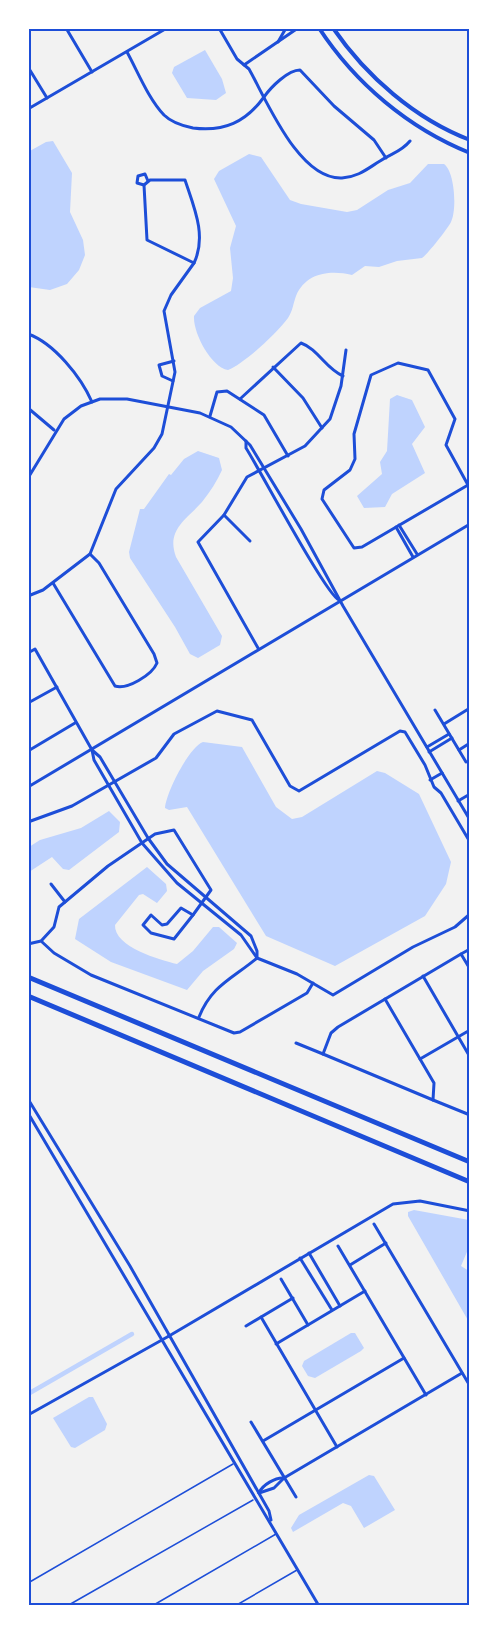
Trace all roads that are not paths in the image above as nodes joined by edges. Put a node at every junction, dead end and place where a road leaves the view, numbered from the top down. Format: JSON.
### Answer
{"nodes":[{"id":1,"x":66,"y":28,"type":"edge"},
{"id":2,"x":167,"y":28,"type":"edge"},
{"id":3,"x":219,"y":28,"type":"edge"},
{"id":4,"x":286,"y":28,"type":"edge"},
{"id":5,"x":298,"y":28,"type":"edge"},
{"id":6,"x":319,"y":28,"type":"edge"},
{"id":7,"x":333,"y":28,"type":"edge"},
{"id":8,"x":277,"y":44,"type":"junction"},
{"id":9,"x":127,"y":52,"type":"junction"},
{"id":10,"x":244,"y":65,"type":"junction"},
{"id":11,"x":28,"y":67,"type":"edge"},
{"id":12,"x":92,"y":72,"type":"junction"},
{"id":13,"x":264,"y":96,"type":"junction"},
{"id":14,"x":47,"y":98,"type":"junction"},
{"id":15,"x":28,"y":109,"type":"edge"},
{"id":16,"x":470,"y":140,"type":"edge"},
{"id":17,"x":410,"y":141,"type":"dead end"},
{"id":18,"x":470,"y":153,"type":"edge"},
{"id":19,"x":386,"y":158,"type":"junction"},
{"id":20,"x":148,"y":181,"type":"junction"},
{"id":21,"x":144,"y":185,"type":"junction"},
{"id":22,"x":194,"y":263,"type":"junction"},
{"id":23,"x":28,"y":334,"type":"edge"},
{"id":24,"x":346,"y":350,"type":"dead end"},
{"id":25,"x":174,"y":360,"type":"junction"},
{"id":26,"x":273,"y":367,"type":"junction"},
{"id":27,"x":343,"y":376,"type":"junction"},
{"id":28,"x":173,"y":381,"type":"junction"},
{"id":29,"x":240,"y":399,"type":"junction"},
{"id":30,"x":92,"y":402,"type":"junction"},
{"id":31,"x":168,"y":407,"type":"junction"},
{"id":32,"x":28,"y":408,"type":"edge"},
{"id":33,"x":210,"y":416,"type":"junction"},
{"id":34,"x":322,"y":428,"type":"junction"},
{"id":35,"x":55,"y":430,"type":"junction"},
{"id":36,"x":246,"y":441,"type":"junction"},
{"id":37,"x":288,"y":456,"type":"junction"},
{"id":38,"x":264,"y":468,"type":"junction"},
{"id":39,"x":260,"y":470,"type":"junction"},
{"id":40,"x":28,"y":478,"type":"edge"},
{"id":41,"x":224,"y":515,"type":"junction"},
{"id":42,"x":470,"y":524,"type":"edge"},
{"id":43,"x":398,"y":526,"type":"junction"},
{"id":44,"x":250,"y":541,"type":"dead end"},
{"id":45,"x":90,"y":554,"type":"junction"},
{"id":46,"x":415,"y":556,"type":"junction"},
{"id":47,"x":53,"y":583,"type":"junction"},
{"id":48,"x":28,"y":596,"type":"edge"},
{"id":49,"x":339,"y":600,"type":"junction"},
{"id":50,"x":258,"y":648,"type":"junction"},
{"id":51,"x":28,"y":653,"type":"edge"},
{"id":52,"x":57,"y":687,"type":"junction"},
{"id":53,"x":28,"y":704,"type":"edge"},
{"id":54,"x":470,"y":708,"type":"edge"},
{"id":55,"x":435,"y":710,"type":"dead end"},
{"id":56,"x":75,"y":723,"type":"junction"},
{"id":57,"x":444,"y":724,"type":"junction"},
{"id":58,"x":449,"y":734,"type":"junction"},
{"id":59,"x":452,"y":738,"type":"junction"},
{"id":60,"x":470,"y":744,"type":"edge"},
{"id":61,"x":92,"y":750,"type":"junction"},
{"id":62,"x":428,"y":750,"type":"junction"},
{"id":63,"x":459,"y":750,"type":"junction"},
{"id":64,"x":28,"y":751,"type":"edge"},
{"id":65,"x":466,"y":762,"type":"dead end"},
{"id":66,"x":442,"y":773,"type":"junction"},
{"id":67,"x":430,"y":780,"type":"junction"},
{"id":68,"x":114,"y":782,"type":"junction"},
{"id":69,"x":108,"y":785,"type":"junction"},
{"id":70,"x":28,"y":788,"type":"edge"},
{"id":71,"x":470,"y":794,"type":"edge"},
{"id":72,"x":458,"y":801,"type":"junction"},
{"id":73,"x":470,"y":820,"type":"edge"},
{"id":74,"x":28,"y":822,"type":"edge"},
{"id":75,"x":148,"y":838,"type":"junction"},
{"id":76,"x":470,"y":842,"type":"edge"},
{"id":77,"x":142,"y":843,"type":"junction"},
{"id":78,"x":51,"y":884,"type":"dead end"},
{"id":79,"x":206,"y":898,"type":"junction"},
{"id":80,"x":64,"y":902,"type":"junction"},
{"id":81,"x":201,"y":904,"type":"junction"},
{"id":82,"x":470,"y":914,"type":"edge"},
{"id":83,"x":193,"y":915,"type":"junction"},
{"id":84,"x":41,"y":941,"type":"junction"},
{"id":85,"x":28,"y":944,"type":"edge"},
{"id":86,"x":470,"y":949,"type":"edge"},
{"id":87,"x":461,"y":954,"type":"junction"},
{"id":88,"x":257,"y":958,"type":"junction"},
{"id":89,"x":470,"y":969,"type":"edge"},
{"id":90,"x":423,"y":976,"type":"junction"},
{"id":91,"x":28,"y":977,"type":"edge"},
{"id":92,"x":313,"y":983,"type":"junction"},
{"id":93,"x":28,"y":996,"type":"edge"},
{"id":94,"x":385,"y":999,"type":"junction"},
{"id":95,"x":199,"y":1017,"type":"junction"},
{"id":96,"x":470,"y":1030,"type":"edge"},
{"id":97,"x":458,"y":1037,"type":"junction"},
{"id":98,"x":296,"y":1043,"type":"dead end"},
{"id":99,"x":323,"y":1054,"type":"junction"},
{"id":100,"x":470,"y":1057,"type":"edge"},
{"id":101,"x":420,"y":1059,"type":"junction"},
{"id":102,"x":28,"y":1099,"type":"edge"},
{"id":103,"x":433,"y":1100,"type":"junction"},
{"id":104,"x":28,"y":1113,"type":"edge"},
{"id":105,"x":470,"y":1115,"type":"edge"},
{"id":106,"x":470,"y":1162,"type":"edge"},
{"id":107,"x":470,"y":1182,"type":"edge"},
{"id":108,"x":470,"y":1211,"type":"edge"},
{"id":109,"x":374,"y":1224,"type":"dead end"},
{"id":110,"x":386,"y":1244,"type":"junction"},
{"id":111,"x":338,"y":1246,"type":"dead end"},
{"id":112,"x":309,"y":1253,"type":"junction"},
{"id":113,"x":300,"y":1258,"type":"junction"},
{"id":114,"x":350,"y":1265,"type":"junction"},
{"id":115,"x":281,"y":1279,"type":"dead end"},
{"id":116,"x":365,"y":1291,"type":"junction"},
{"id":117,"x":333,"y":1295,"type":"junction"},
{"id":118,"x":292,"y":1298,"type":"junction"},
{"id":119,"x":326,"y":1300,"type":"junction"},
{"id":120,"x":340,"y":1306,"type":"junction"},
{"id":121,"x":332,"y":1311,"type":"junction"},
{"id":122,"x":261,"y":1317,"type":"junction"},
{"id":123,"x":308,"y":1325,"type":"junction"},
{"id":124,"x":246,"y":1326,"type":"dead end"},
{"id":125,"x":169,"y":1336,"type":"junction"},
{"id":126,"x":163,"y":1340,"type":"junction"},
{"id":127,"x":276,"y":1344,"type":"junction"},
{"id":128,"x":404,"y":1358,"type":"junction"},
{"id":129,"x":462,"y":1373,"type":"junction"},
{"id":130,"x":470,"y":1386,"type":"edge"},
{"id":131,"x":426,"y":1395,"type":"junction"},
{"id":132,"x":315,"y":1410,"type":"junction"},
{"id":133,"x":28,"y":1415,"type":"edge"},
{"id":134,"x":251,"y":1422,"type":"dead end"},
{"id":135,"x":262,"y":1441,"type":"junction"},
{"id":136,"x":337,"y":1447,"type":"junction"},
{"id":137,"x":234,"y":1463,"type":"junction"},
{"id":138,"x":284,"y":1478,"type":"junction"},
{"id":139,"x":274,"y":1480,"type":"junction"},
{"id":140,"x":277,"y":1485,"type":"junction"},
{"id":141,"x":259,"y":1493,"type":"junction"},
{"id":142,"x":296,"y":1497,"type":"dead end"},
{"id":143,"x":254,"y":1499,"type":"junction"},
{"id":144,"x":271,"y":1522,"type":"junction"},
{"id":145,"x":277,"y":1533,"type":"junction"},
{"id":146,"x":298,"y":1569,"type":"junction"},
{"id":147,"x":28,"y":1583,"type":"edge"},
{"id":148,"x":67,"y":1605,"type":"edge"},
{"id":149,"x":152,"y":1605,"type":"edge"},
{"id":150,"x":235,"y":1605,"type":"edge"},
{"id":151,"x":319,"y":1605,"type":"edge"}],
"edges":[{"from":1,"to":12,"type":"street"},
{"from":2,"to":9,"type":"street"},
{"from":3,"to":10,"type":"street"},
{"from":4,"to":8,"type":"street"},
{"from":5,"to":8,"type":"street"},
{"from":6,"to":18,"type":"main road"},
{"from":7,"to":16,"type":"main road"},
{"from":8,"to":10,"type":"street"},
{"from":9,"to":12,"type":"street"},
{"from":9,"to":13,"type":"street"},
{"from":10,"to":13,"type":"street"},
{"from":11,"to":14,"type":"street"},
{"from":12,"to":14,"type":"street"},
{"from":13,"to":19,"type":"street"},
{"from":13,"to":19,"type":"street"},
{"from":14,"to":15,"type":"street"},
{"from":17,"to":19,"type":"street"},
{"from":20,"to":21,"type":"street"},
{"from":20,"to":21,"type":"street"},
{"from":20,"to":22,"type":"street"},
{"from":21,"to":22,"type":"street"},
{"from":22,"to":25,"type":"street"},
{"from":23,"to":30,"type":"street"},
{"from":24,"to":27,"type":"street"},
{"from":25,"to":28,"type":"street"},
{"from":25,"to":28,"type":"street"},
{"from":26,"to":27,"type":"street"},
{"from":26,"to":29,"type":"street"},
{"from":26,"to":34,"type":"street"},
{"from":27,"to":34,"type":"street"},
{"from":28,"to":31,"type":"street"},
{"from":29,"to":33,"type":"street"},
{"from":29,"to":37,"type":"street"},
{"from":30,"to":31,"type":"street"},
{"from":30,"to":35,"type":"street"},
{"from":31,"to":33,"type":"street"},
{"from":31,"to":45,"type":"street"},
{"from":32,"to":35,"type":"street"},
{"from":33,"to":36,"type":"street"},
{"from":34,"to":37,"type":"street"},
{"from":35,"to":40,"type":"street"},
{"from":36,"to":38,"type":"street"},
{"from":36,"to":39,"type":"street"},
{"from":37,"to":38,"type":"street"},
{"from":38,"to":39,"type":"street"},
{"from":38,"to":49,"type":"street"},
{"from":39,"to":41,"type":"street"},
{"from":39,"to":49,"type":"street"},
{"from":41,"to":44,"type":"street"},
{"from":41,"to":50,"type":"street"},
{"from":42,"to":46,"type":"street"},
{"from":43,"to":43,"type":"street"},
{"from":43,"to":46,"type":"street"},
{"from":45,"to":47,"type":"street"},
{"from":45,"to":47,"type":"street"},
{"from":46,"to":49,"type":"street"},
{"from":47,"to":48,"type":"street"},
{"from":49,"to":50,"type":"street"},
{"from":49,"to":62,"type":"street"},
{"from":50,"to":61,"type":"street"},
{"from":51,"to":52,"type":"street"},
{"from":52,"to":53,"type":"street"},
{"from":52,"to":56,"type":"street"},
{"from":54,"to":57,"type":"street"},
{"from":55,"to":57,"type":"street"},
{"from":56,"to":61,"type":"street"},
{"from":56,"to":64,"type":"street"},
{"from":57,"to":58,"type":"street"},
{"from":58,"to":59,"type":"street"},
{"from":58,"to":62,"type":"street"},
{"from":59,"to":62,"type":"street"},
{"from":59,"to":63,"type":"street"},
{"from":60,"to":63,"type":"street"},
{"from":61,"to":68,"type":"street"},
{"from":61,"to":69,"type":"street"},
{"from":61,"to":70,"type":"street"},
{"from":62,"to":66,"type":"street"},
{"from":63,"to":65,"type":"street"},
{"from":66,"to":67,"type":"street"},
{"from":66,"to":72,"type":"street"},
{"from":67,"to":68,"type":"street"},
{"from":67,"to":76,"type":"street"},
{"from":68,"to":69,"type":"street"},
{"from":68,"to":75,"type":"street"},
{"from":69,"to":74,"type":"street"},
{"from":69,"to":77,"type":"street"},
{"from":71,"to":72,"type":"street"},
{"from":72,"to":73,"type":"street"},
{"from":75,"to":77,"type":"street"},
{"from":75,"to":79,"type":"street"},
{"from":75,"to":79,"type":"street"},
{"from":77,"to":80,"type":"street"},
{"from":77,"to":81,"type":"street"},
{"from":78,"to":80,"type":"street"},
{"from":79,"to":81,"type":"street"},
{"from":79,"to":88,"type":"street"},
{"from":80,"to":84,"type":"street"},
{"from":81,"to":83,"type":"street"},
{"from":81,"to":88,"type":"street"},
{"from":82,"to":92,"type":"street"},
{"from":83,"to":83,"type":"street"},
{"from":84,"to":85,"type":"street"},
{"from":84,"to":95,"type":"street"},
{"from":86,"to":87,"type":"street"},
{"from":87,"to":89,"type":"street"},
{"from":87,"to":90,"type":"street"},
{"from":88,"to":92,"type":"street"},
{"from":88,"to":95,"type":"street"},
{"from":90,"to":94,"type":"street"},
{"from":90,"to":97,"type":"street"},
{"from":91,"to":106,"type":"highway"},
{"from":92,"to":95,"type":"street"},
{"from":93,"to":107,"type":"highway"},
{"from":94,"to":99,"type":"street"},
{"from":94,"to":101,"type":"street"},
{"from":96,"to":97,"type":"street"},
{"from":97,"to":100,"type":"street"},
{"from":97,"to":101,"type":"street"},
{"from":98,"to":99,"type":"street"},
{"from":99,"to":103,"type":"street"},
{"from":101,"to":103,"type":"street"},
{"from":102,"to":125,"type":"street"},
{"from":103,"to":105,"type":"street"},
{"from":104,"to":126,"type":"street"},
{"from":108,"to":112,"type":"street"},
{"from":109,"to":110,"type":"street"},
{"from":110,"to":114,"type":"street"},
{"from":110,"to":129,"type":"street"},
{"from":111,"to":114,"type":"street"},
{"from":112,"to":113,"type":"street"},
{"from":112,"to":117,"type":"street"},
{"from":113,"to":119,"type":"street"},
{"from":113,"to":125,"type":"street"},
{"from":114,"to":116,"type":"street"},
{"from":115,"to":118,"type":"street"},
{"from":116,"to":120,"type":"street"},
{"from":116,"to":128,"type":"street"},
{"from":117,"to":119,"type":"street"},
{"from":117,"to":120,"type":"street"},
{"from":118,"to":122,"type":"street"},
{"from":118,"to":123,"type":"street"},
{"from":119,"to":121,"type":"street"},
{"from":120,"to":121,"type":"street"},
{"from":121,"to":123,"type":"street"},
{"from":122,"to":124,"type":"street"},
{"from":122,"to":127,"type":"street"},
{"from":123,"to":127,"type":"street"},
{"from":125,"to":126,"type":"street"},
{"from":125,"to":141,"type":"street"},
{"from":126,"to":133,"type":"street"},
{"from":126,"to":137,"type":"street"},
{"from":127,"to":132,"type":"street"},
{"from":128,"to":131,"type":"street"},
{"from":128,"to":132,"type":"street"},
{"from":129,"to":130,"type":"street"},
{"from":129,"to":131,"type":"street"},
{"from":131,"to":136,"type":"street"},
{"from":132,"to":135,"type":"street"},
{"from":132,"to":136,"type":"street"},
{"from":134,"to":135,"type":"street"},
{"from":135,"to":138,"type":"street"},
{"from":136,"to":138,"type":"street"},
{"from":137,"to":143,"type":"street"},
{"from":137,"to":147,"type":"lane"},
{"from":138,"to":139,"type":"street"},
{"from":138,"to":140,"type":"street"},
{"from":138,"to":142,"type":"street"},
{"from":139,"to":140,"type":"street"},
{"from":139,"to":141,"type":"street"},
{"from":140,"to":141,"type":"street"},
{"from":141,"to":144,"type":"street"},
{"from":143,"to":144,"type":"street"},
{"from":143,"to":148,"type":"lane"},
{"from":144,"to":145,"type":"street"},
{"from":145,"to":146,"type":"street"},
{"from":145,"to":149,"type":"lane"},
{"from":146,"to":150,"type":"lane"},
{"from":146,"to":151,"type":"street"}]}
